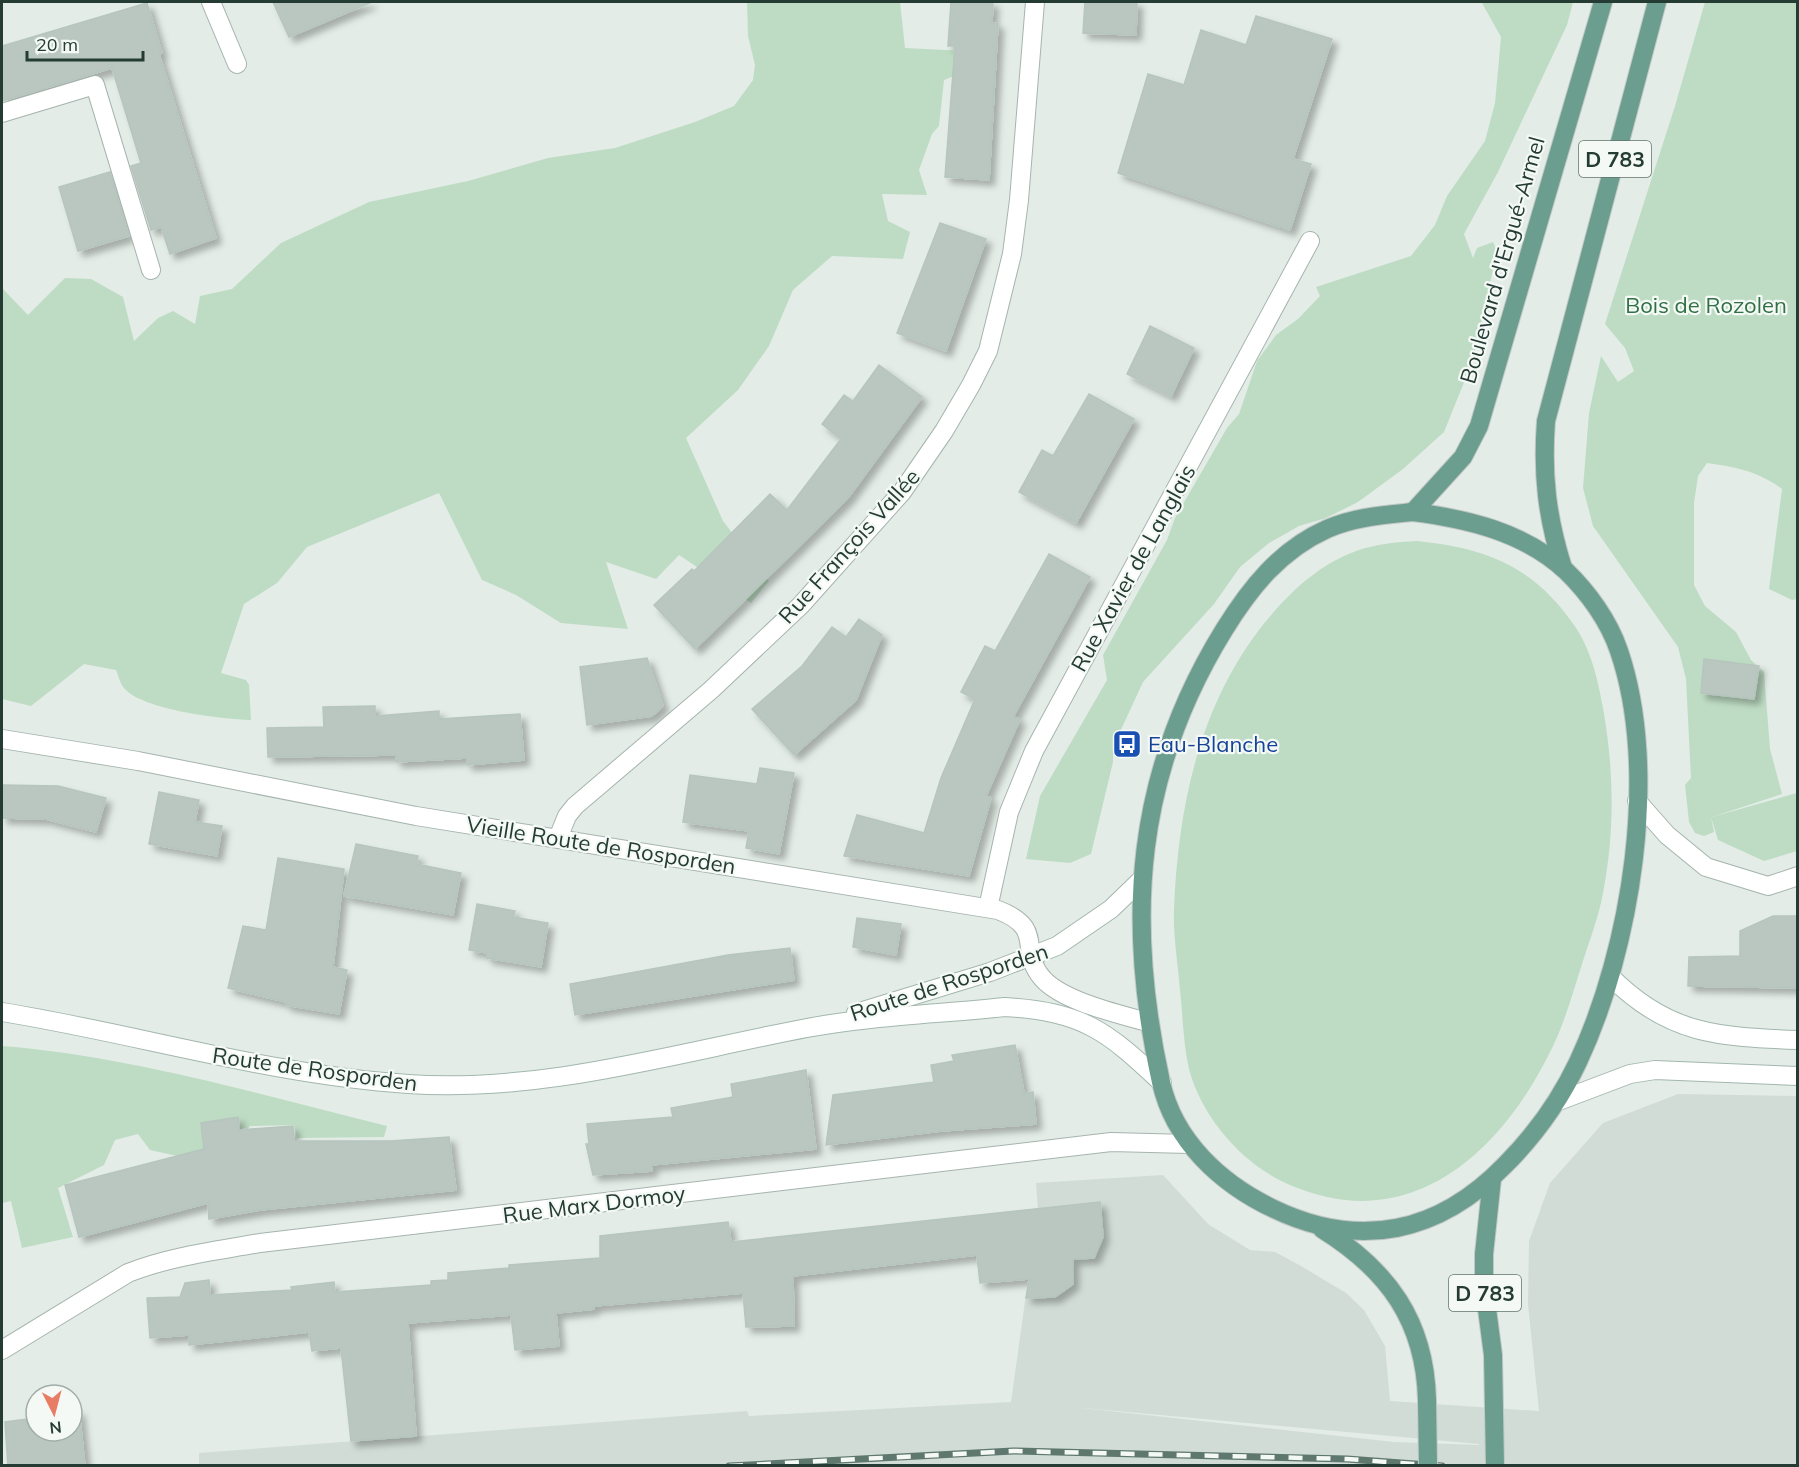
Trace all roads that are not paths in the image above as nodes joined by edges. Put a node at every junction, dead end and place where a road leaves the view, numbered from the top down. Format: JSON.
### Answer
{"nodes":[{"id":1,"x":211,"y":2,"type":"edge"},
{"id":2,"x":1035,"y":2,"type":"edge"},
{"id":3,"x":1603,"y":2,"type":"edge"},
{"id":4,"x":1657,"y":2,"type":"edge"},
{"id":5,"x":237,"y":64,"type":"dead end"},
{"id":6,"x":2,"y":113,"type":"edge"},
{"id":7,"x":1310,"y":241,"type":"dead end"},
{"id":8,"x":151,"y":270,"type":"dead end"},
{"id":9,"x":1413,"y":512,"type":"junction"},
{"id":10,"x":1563,"y":568,"type":"junction"},
{"id":11,"x":2,"y":739,"type":"edge"},
{"id":12,"x":1638,"y":801,"type":"junction"},
{"id":13,"x":558,"y":838,"type":"junction"},
{"id":14,"x":1797,"y":876,"type":"edge"},
{"id":15,"x":1141,"y":880,"type":"junction"},
{"id":16,"x":988,"y":908,"type":"junction"},
{"id":17,"x":1031,"y":958,"type":"junction"},
{"id":18,"x":1610,"y":976,"type":"junction"},
{"id":19,"x":2,"y":1012,"type":"edge"},
{"id":20,"x":1150,"y":1023,"type":"junction"},
{"id":21,"x":808,"y":1028,"type":"junction"},
{"id":22,"x":1797,"y":1040,"type":"edge"},
{"id":23,"x":1797,"y":1076,"type":"edge"},
{"id":24,"x":1161,"y":1083,"type":"junction"},
{"id":25,"x":1556,"y":1102,"type":"junction"},
{"id":26,"x":1189,"y":1144,"type":"junction"},
{"id":27,"x":1491,"y":1179,"type":"junction"},
{"id":28,"x":1316,"y":1225,"type":"junction"},
{"id":29,"x":2,"y":1350,"type":"edge"},
{"id":30,"x":1428,"y":1466,"type":"edge"},
{"id":31,"x":1495,"y":1466,"type":"edge"}],
"edges":[{"from":1,"to":5,"type":"street"},
{"from":2,"to":13,"type":"street","name":"Rue François Vallée"},
{"from":3,"to":9,"type":"main road","name":"Boulevard d'Ergué-Armel","number":"D 783"},
{"from":4,"to":10,"type":"main road","number":"D 783"},
{"from":6,"to":8,"type":"street"},
{"from":7,"to":16,"type":"street","name":"Rue Xavier de Langlais"},
{"from":9,"to":10,"type":"main road"},
{"from":9,"to":15,"type":"main road"},
{"from":10,"to":12,"type":"main road"},
{"from":11,"to":13,"type":"street","name":"Vieille Route de Rosporden"},
{"from":12,"to":14,"type":"street"},
{"from":12,"to":18,"type":"main road"},
{"from":13,"to":16,"type":"street","name":"Vieille Route de Rosporden"},
{"from":15,"to":17,"type":"street","name":"Route de Rosporden"},
{"from":15,"to":20,"type":"main road"},
{"from":16,"to":17,"type":"street","name":"Vieille Route de Rosporden"},
{"from":17,"to":20,"type":"street","name":"Vieille Route de Rosporden"},
{"from":17,"to":21,"type":"street","name":"Route de Rosporden"},
{"from":18,"to":22,"type":"street"},
{"from":18,"to":25,"type":"main road"},
{"from":19,"to":21,"type":"street","name":"Route de Rosporden"},
{"from":20,"to":24,"type":"main road"},
{"from":21,"to":24,"type":"street","name":"Route de Rosporden"},
{"from":23,"to":25,"type":"street"},
{"from":24,"to":26,"type":"main road"},
{"from":25,"to":27,"type":"main road"},
{"from":26,"to":28,"type":"main road"},
{"from":26,"to":29,"type":"street","name":"Rue Marx Dormoy"},
{"from":27,"to":28,"type":"main road"},
{"from":27,"to":31,"type":"main road","number":"D 783"},
{"from":28,"to":30,"type":"main road","bridge":true}]}
